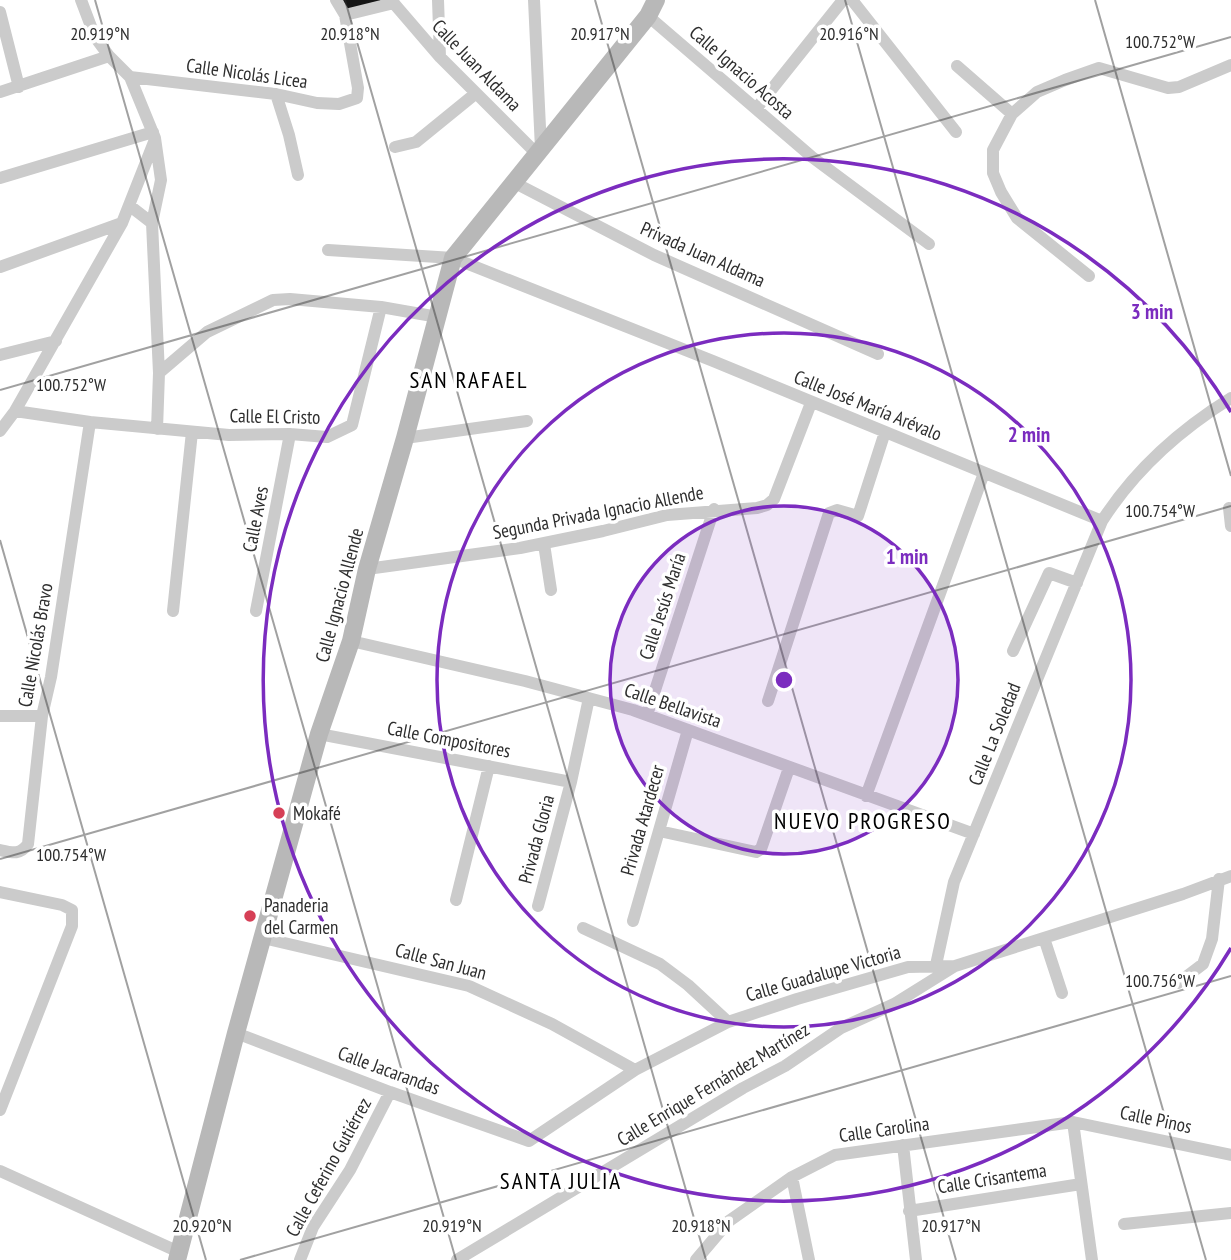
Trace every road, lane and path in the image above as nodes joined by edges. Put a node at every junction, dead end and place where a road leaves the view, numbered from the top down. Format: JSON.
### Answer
{"nodes":[{"id":1,"x":81,"y":0,"type":"edge"},
{"id":2,"x":336,"y":0,"type":"edge"},
{"id":3,"x":438,"y":0,"type":"edge"},
{"id":4,"x":534,"y":0,"type":"edge"},
{"id":5,"x":843,"y":0,"type":"edge"},
{"id":6,"x":852,"y":0,"type":"edge"},
{"id":7,"x":393,"y":1,"type":"edge"},
{"id":8,"x":652,"y":8,"type":"edge"},
{"id":9,"x":0,"y":12,"type":"edge"},
{"id":10,"x":345,"y":15,"type":"junction"},
{"id":11,"x":108,"y":56,"type":"junction"},
{"id":12,"x":440,"y":57,"type":"junction"},
{"id":13,"x":1231,"y":65,"type":"edge"},
{"id":14,"x":957,"y":66,"type":"dead end"},
{"id":15,"x":130,"y":77,"type":"junction"},
{"id":16,"x":19,"y":86,"type":"junction"},
{"id":17,"x":0,"y":92,"type":"edge"},
{"id":18,"x":276,"y":94,"type":"junction"},
{"id":19,"x":475,"y":94,"type":"junction"},
{"id":20,"x":756,"y":109,"type":"junction"},
{"id":21,"x":1012,"y":114,"type":"junction"},
{"id":22,"x":956,"y":132,"type":"dead end"},
{"id":23,"x":154,"y":135,"type":"junction"},
{"id":24,"x":395,"y":147,"type":"dead end"},
{"id":25,"x":539,"y":152,"type":"junction"},
{"id":26,"x":298,"y":175,"type":"dead end"},
{"id":27,"x":0,"y":178,"type":"edge"},
{"id":28,"x":515,"y":183,"type":"junction"},
{"id":29,"x":131,"y":206,"type":"junction"},
{"id":30,"x":122,"y":223,"type":"junction"},
{"id":31,"x":152,"y":223,"type":"junction"},
{"id":32,"x":929,"y":244,"type":"dead end"},
{"id":33,"x":328,"y":250,"type":"dead end"},
{"id":34,"x":453,"y":258,"type":"junction"},
{"id":35,"x":0,"y":267,"type":"edge"},
{"id":36,"x":1089,"y":276,"type":"dead end"},
{"id":37,"x":380,"y":307,"type":"junction"},
{"id":38,"x":438,"y":317,"type":"junction"},
{"id":39,"x":55,"y":341,"type":"junction"},
{"id":40,"x":878,"y":354,"type":"dead end"},
{"id":41,"x":0,"y":355,"type":"edge"},
{"id":42,"x":159,"y":373,"type":"junction"},
{"id":43,"x":1231,"y":398,"type":"edge"},
{"id":44,"x":811,"y":403,"type":"junction"},
{"id":45,"x":15,"y":411,"type":"junction"},
{"id":46,"x":527,"y":421,"type":"dead end"},
{"id":47,"x":90,"y":422,"type":"junction"},
{"id":48,"x":157,"y":429,"type":"junction"},
{"id":49,"x":0,"y":431,"type":"edge"},
{"id":50,"x":192,"y":432,"type":"junction"},
{"id":51,"x":885,"y":432,"type":"junction"},
{"id":52,"x":290,"y":434,"type":"junction"},
{"id":53,"x":405,"y":438,"type":"junction"},
{"id":54,"x":984,"y":473,"type":"junction"},
{"id":55,"x":1229,"y":508,"type":"dead end"},
{"id":56,"x":714,"y":509,"type":"junction"},
{"id":57,"x":1102,"y":521,"type":"junction"},
{"id":58,"x":1231,"y":526,"type":"edge"},
{"id":59,"x":544,"y":544,"type":"junction"},
{"id":60,"x":366,"y":569,"type":"junction"},
{"id":61,"x":1077,"y":583,"type":"junction"},
{"id":62,"x":551,"y":590,"type":"dead end"},
{"id":63,"x":173,"y":611,"type":"dead end"},
{"id":64,"x":256,"y":611,"type":"dead end"},
{"id":65,"x":351,"y":641,"type":"junction"},
{"id":66,"x":1013,"y":651,"type":"dead end"},
{"id":67,"x":589,"y":698,"type":"junction"},
{"id":68,"x":768,"y":701,"type":"dead end"},
{"id":69,"x":647,"y":715,"type":"junction"},
{"id":70,"x":0,"y":716,"type":"edge"},
{"id":71,"x":42,"y":716,"type":"junction"},
{"id":72,"x":688,"y":730,"type":"junction"},
{"id":73,"x":319,"y":734,"type":"junction"},
{"id":74,"x":489,"y":766,"type":"junction"},
{"id":75,"x":789,"y":768,"type":"junction"},
{"id":76,"x":571,"y":782,"type":"junction"},
{"id":77,"x":866,"y":796,"type":"junction"},
{"id":78,"x":659,"y":831,"type":"junction"},
{"id":79,"x":974,"y":834,"type":"junction"},
{"id":80,"x":0,"y":850,"type":"edge"},
{"id":81,"x":1225,"y":878,"type":"edge"},
{"id":82,"x":0,"y":892,"type":"edge"},
{"id":83,"x":456,"y":900,"type":"dead end"},
{"id":84,"x":538,"y":906,"type":"dead end"},
{"id":85,"x":633,"y":921,"type":"dead end"},
{"id":86,"x":583,"y":928,"type":"dead end"},
{"id":87,"x":262,"y":938,"type":"junction"},
{"id":88,"x":1044,"y":938,"type":"junction"},
{"id":89,"x":936,"y":965,"type":"junction"},
{"id":90,"x":955,"y":966,"type":"junction"},
{"id":91,"x":1178,"y":984,"type":"dead end"},
{"id":92,"x":1062,"y":993,"type":"dead end"},
{"id":93,"x":728,"y":1022,"type":"junction"},
{"id":94,"x":236,"y":1032,"type":"junction"},
{"id":95,"x":635,"y":1070,"type":"junction"},
{"id":96,"x":390,"y":1092,"type":"junction"},
{"id":97,"x":0,"y":1110,"type":"edge"},
{"id":98,"x":1073,"y":1122,"type":"junction"},
{"id":99,"x":529,"y":1141,"type":"joint"},
{"id":100,"x":903,"y":1145,"type":"junction"},
{"id":101,"x":1231,"y":1155,"type":"edge"},
{"id":102,"x":0,"y":1171,"type":"edge"},
{"id":103,"x":792,"y":1177,"type":"junction"},
{"id":104,"x":1081,"y":1184,"type":"junction"},
{"id":105,"x":909,"y":1211,"type":"junction"},
{"id":106,"x":1231,"y":1213,"type":"edge"},
{"id":107,"x":1124,"y":1224,"type":"dead end"},
{"id":108,"x":178,"y":1256,"type":"edge"},
{"id":109,"x":697,"y":1259,"type":"edge"},
{"id":110,"x":300,"y":1260,"type":"edge"},
{"id":111,"x":457,"y":1260,"type":"edge"},
{"id":112,"x":809,"y":1260,"type":"edge"},
{"id":113,"x":916,"y":1260,"type":"edge"},
{"id":114,"x":1092,"y":1260,"type":"edge"}],
"edges":[{"from":1,"to":11,"type":"street"},
{"from":2,"to":10,"type":"street"},
{"from":3,"to":12,"type":"street"},
{"from":4,"to":25,"type":"street"},
{"from":5,"to":20,"type":"street"},
{"from":6,"to":22,"type":"street"},
{"from":7,"to":10,"type":"street"},
{"from":7,"to":12,"type":"street","name":"Calle Juan Aldama"},
{"from":8,"to":20,"type":"street","name":"Calle Ignacio Acosta"},
{"from":8,"to":25,"type":"street","name":"Calle Ignacio Allende"},
{"from":9,"to":16,"type":"street"},
{"from":10,"to":18,"type":"street","name":"Calle Nicolás Licea"},
{"from":11,"to":15,"type":"street"},
{"from":11,"to":16,"type":"street"},
{"from":12,"to":19,"type":"street","name":"Calle Juan Aldama"},
{"from":13,"to":21,"type":"street"},
{"from":14,"to":21,"type":"street"},
{"from":15,"to":18,"type":"street","name":"Calle Nicolás Licea"},
{"from":15,"to":23,"type":"street"},
{"from":16,"to":17,"type":"street"},
{"from":18,"to":26,"type":"street"},
{"from":19,"to":24,"type":"street"},
{"from":19,"to":25,"type":"street","name":"Calle Juan Aldama"},
{"from":20,"to":32,"type":"street","name":"Calle Ignacio Acosta"},
{"from":21,"to":36,"type":"street"},
{"from":23,"to":27,"type":"street"},
{"from":23,"to":29,"type":"street"},
{"from":23,"to":31,"type":"street"},
{"from":25,"to":28,"type":"street","name":"Calle Ignacio Allende"},
{"from":28,"to":34,"type":"street","name":"Calle Ignacio Allende"},
{"from":28,"to":40,"type":"street","name":"Privada Juan Aldama"},
{"from":29,"to":30,"type":"street"},
{"from":29,"to":31,"type":"street"},
{"from":30,"to":35,"type":"street"},
{"from":30,"to":39,"type":"street"},
{"from":31,"to":42,"type":"street"},
{"from":33,"to":34,"type":"street","name":"Calle José María Arévalo"},
{"from":34,"to":38,"type":"street","name":"Calle Ignacio Allende"},
{"from":34,"to":44,"type":"street","name":"Calle José María Arévalo"},
{"from":37,"to":38,"type":"street"},
{"from":37,"to":42,"type":"street"},
{"from":37,"to":52,"type":"street","name":"Calle El Cristo"},
{"from":38,"to":53,"type":"street","name":"Calle Ignacio Allende"},
{"from":39,"to":41,"type":"street"},
{"from":39,"to":45,"type":"street"},
{"from":42,"to":48,"type":"street"},
{"from":43,"to":57,"type":"street"},
{"from":44,"to":51,"type":"street","name":"Calle José María Arévalo"},
{"from":44,"to":56,"type":"street","name":"Segunda Privada Ignacio Allende"},
{"from":45,"to":47,"type":"street","name":"Calle El Cristo"},
{"from":45,"to":49,"type":"street"},
{"from":46,"to":53,"type":"street"},
{"from":47,"to":48,"type":"street","name":"Calle El Cristo"},
{"from":47,"to":71,"type":"street","name":"Calle Nicolás Bravo"},
{"from":48,"to":50,"type":"street","name":"Calle El Cristo"},
{"from":50,"to":52,"type":"street","name":"Calle El Cristo"},
{"from":50,"to":63,"type":"street"},
{"from":51,"to":54,"type":"street","name":"Calle José María Arévalo"},
{"from":51,"to":68,"type":"street"},
{"from":52,"to":64,"type":"street","name":"Calle Aves"},
{"from":53,"to":60,"type":"street","name":"Calle Ignacio Allende"},
{"from":54,"to":57,"type":"street","name":"Calle José María Arévalo"},
{"from":54,"to":77,"type":"street"},
{"from":55,"to":58,"type":"street"},
{"from":56,"to":59,"type":"street","name":"Segunda Privada Ignacio Allende"},
{"from":56,"to":69,"type":"street","name":"Calle Jesús María"},
{"from":57,"to":61,"type":"street","name":"Calle La Soledad"},
{"from":59,"to":60,"type":"street","name":"Segunda Privada Ignacio Allende"},
{"from":59,"to":62,"type":"street"},
{"from":60,"to":65,"type":"street","name":"Calle Ignacio Allende"},
{"from":61,"to":66,"type":"street"},
{"from":61,"to":79,"type":"street","name":"Calle La Soledad"},
{"from":65,"to":67,"type":"street","name":"Calle Bellavista"},
{"from":65,"to":73,"type":"street","name":"Calle Ignacio Allende"},
{"from":67,"to":69,"type":"street","name":"Calle Bellavista"},
{"from":67,"to":76,"type":"street","name":"Privada Gloria"},
{"from":69,"to":72,"type":"street","name":"Calle Bellavista"},
{"from":70,"to":71,"type":"street"},
{"from":71,"to":80,"type":"street","name":"Calle Nicolás Bravo"},
{"from":72,"to":75,"type":"street","name":"Calle Bellavista"},
{"from":72,"to":78,"type":"street","name":"Privada Atardecer"},
{"from":73,"to":74,"type":"street","name":"Calle Compositores"},
{"from":73,"to":87,"type":"street","name":"Calle Ignacio Allende"},
{"from":74,"to":76,"type":"street","name":"Calle Compositores"},
{"from":74,"to":83,"type":"street"},
{"from":75,"to":77,"type":"street","name":"Calle Bellavista"},
{"from":75,"to":78,"type":"street"},
{"from":76,"to":84,"type":"street","name":"Privada Gloria"},
{"from":77,"to":79,"type":"street","name":"Calle Bellavista"},
{"from":78,"to":85,"type":"street","name":"Privada Atardecer"},
{"from":79,"to":89,"type":"street","name":"Calle La Soledad"},
{"from":81,"to":88,"type":"street","name":"Calle Guadalupe Victoria"},
{"from":81,"to":91,"type":"street"},
{"from":82,"to":97,"type":"street"},
{"from":86,"to":93,"type":"street"},
{"from":87,"to":94,"type":"street","name":"Calle Ignacio Allende"},
{"from":87,"to":95,"type":"street","name":"Calle San Juan"},
{"from":88,"to":90,"type":"street","name":"Calle Guadalupe Victoria"},
{"from":88,"to":92,"type":"street"},
{"from":89,"to":90,"type":"street","name":"Calle Guadalupe Victoria"},
{"from":89,"to":93,"type":"street","name":"Calle Guadalupe Victoria"},
{"from":90,"to":111,"type":"street","name":"Calle Enrique Fernández Martínez"},
{"from":93,"to":95,"type":"street","name":"Calle Guadalupe Victoria"},
{"from":94,"to":96,"type":"street","name":"Calle Jacarandas"},
{"from":94,"to":108,"type":"street","name":"Calle Ignacio Allende"},
{"from":95,"to":99,"type":"street","name":"Calle Guadalupe Victoria"},
{"from":96,"to":99,"type":"street","name":"Calle Jacarandas"},
{"from":96,"to":110,"type":"street","name":"Calle Ceferino Gutiérrez"},
{"from":98,"to":100,"type":"street","name":"Calle Carolina"},
{"from":98,"to":101,"type":"street","name":"Calle Pinos"},
{"from":98,"to":104,"type":"street"},
{"from":100,"to":103,"type":"street","name":"Calle Carolina"},
{"from":100,"to":105,"type":"street"},
{"from":102,"to":108,"type":"street"},
{"from":103,"to":109,"type":"street","name":"Calle Carolina"},
{"from":103,"to":112,"type":"street"},
{"from":104,"to":105,"type":"street","name":"Calle Crisantema"},
{"from":104,"to":114,"type":"street"},
{"from":105,"to":113,"type":"street"},
{"from":106,"to":107,"type":"street"}]}
